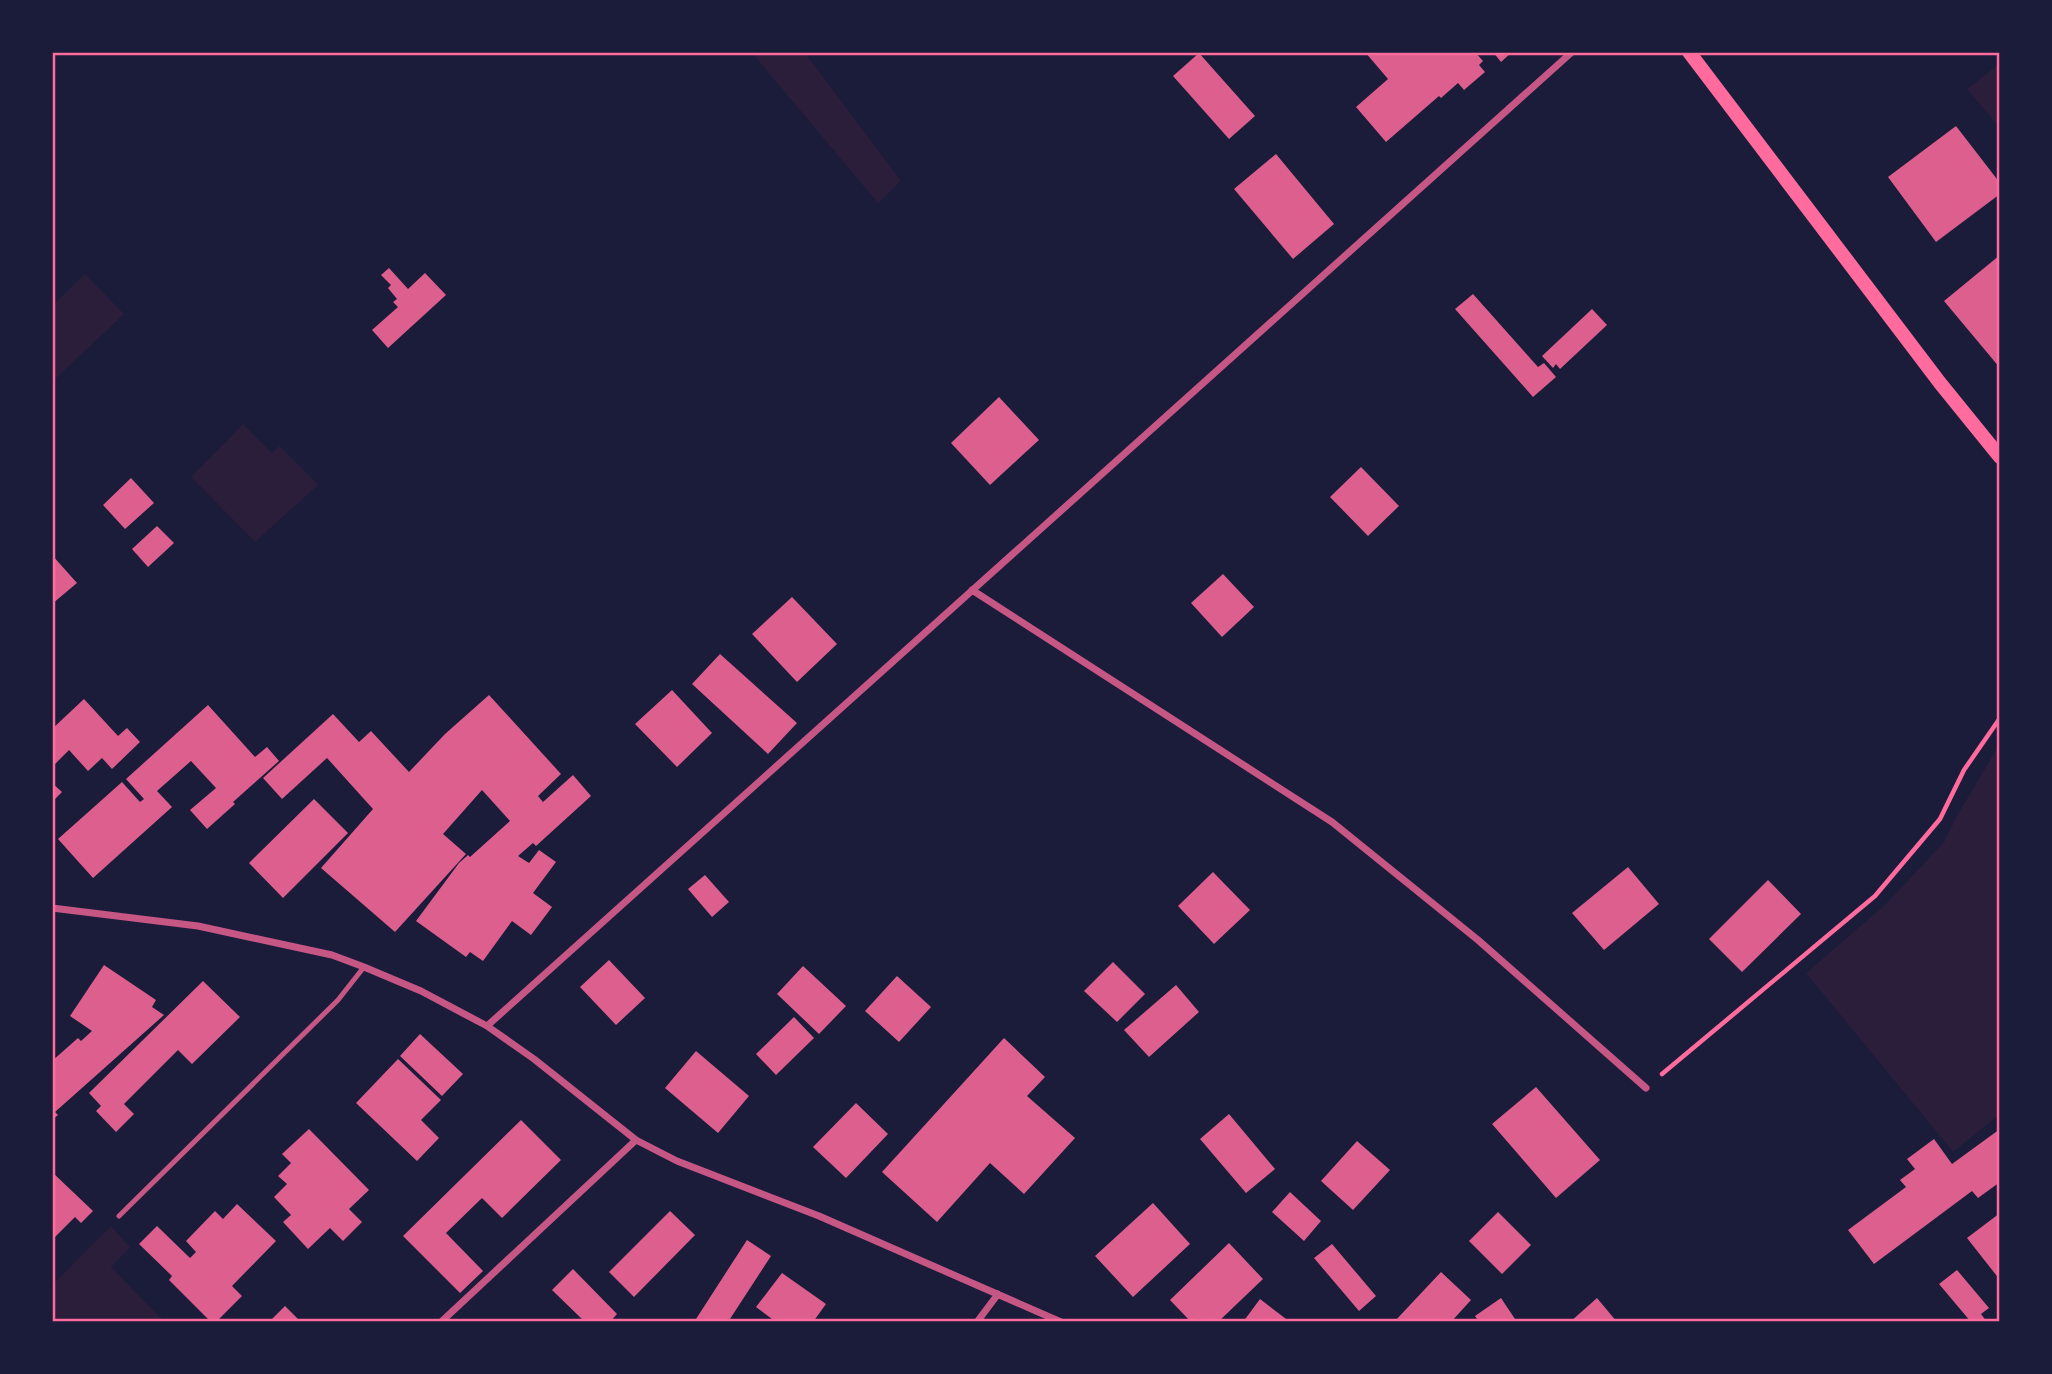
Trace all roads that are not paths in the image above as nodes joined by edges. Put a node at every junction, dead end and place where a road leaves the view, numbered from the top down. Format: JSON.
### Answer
{"nodes":[{"id":1,"x":1572,"y":52,"type":"edge"},
{"id":2,"x":1689,"y":52,"type":"edge"},
{"id":3,"x":2000,"y":457,"type":"edge"},
{"id":4,"x":972,"y":590,"type":"junction"},
{"id":5,"x":52,"y":908,"type":"edge"},
{"id":6,"x":364,"y":967,"type":"junction"},
{"id":7,"x":487,"y":1026,"type":"junction"},
{"id":8,"x":1646,"y":1088,"type":"road end"},
{"id":9,"x":636,"y":1140,"type":"junction"},
{"id":10,"x":119,"y":1216,"type":"dead end"},
{"id":11,"x":998,"y":1294,"type":"junction"},
{"id":12,"x":441,"y":1321,"type":"edge"},
{"id":13,"x":977,"y":1321,"type":"edge"},
{"id":14,"x":1061,"y":1321,"type":"edge"}],
"edges":[{"from":1,"to":4,"type":"street"},
{"from":2,"to":3,"type":"main road"},
{"from":4,"to":7,"type":"street"},
{"from":4,"to":8,"type":"street"},
{"from":5,"to":6,"type":"street"},
{"from":6,"to":7,"type":"street"},
{"from":6,"to":10,"type":"lane"},
{"from":7,"to":9,"type":"street"},
{"from":9,"to":11,"type":"street"},
{"from":9,"to":12,"type":"street"},
{"from":11,"to":13,"type":"street"},
{"from":11,"to":14,"type":"street"}]}
